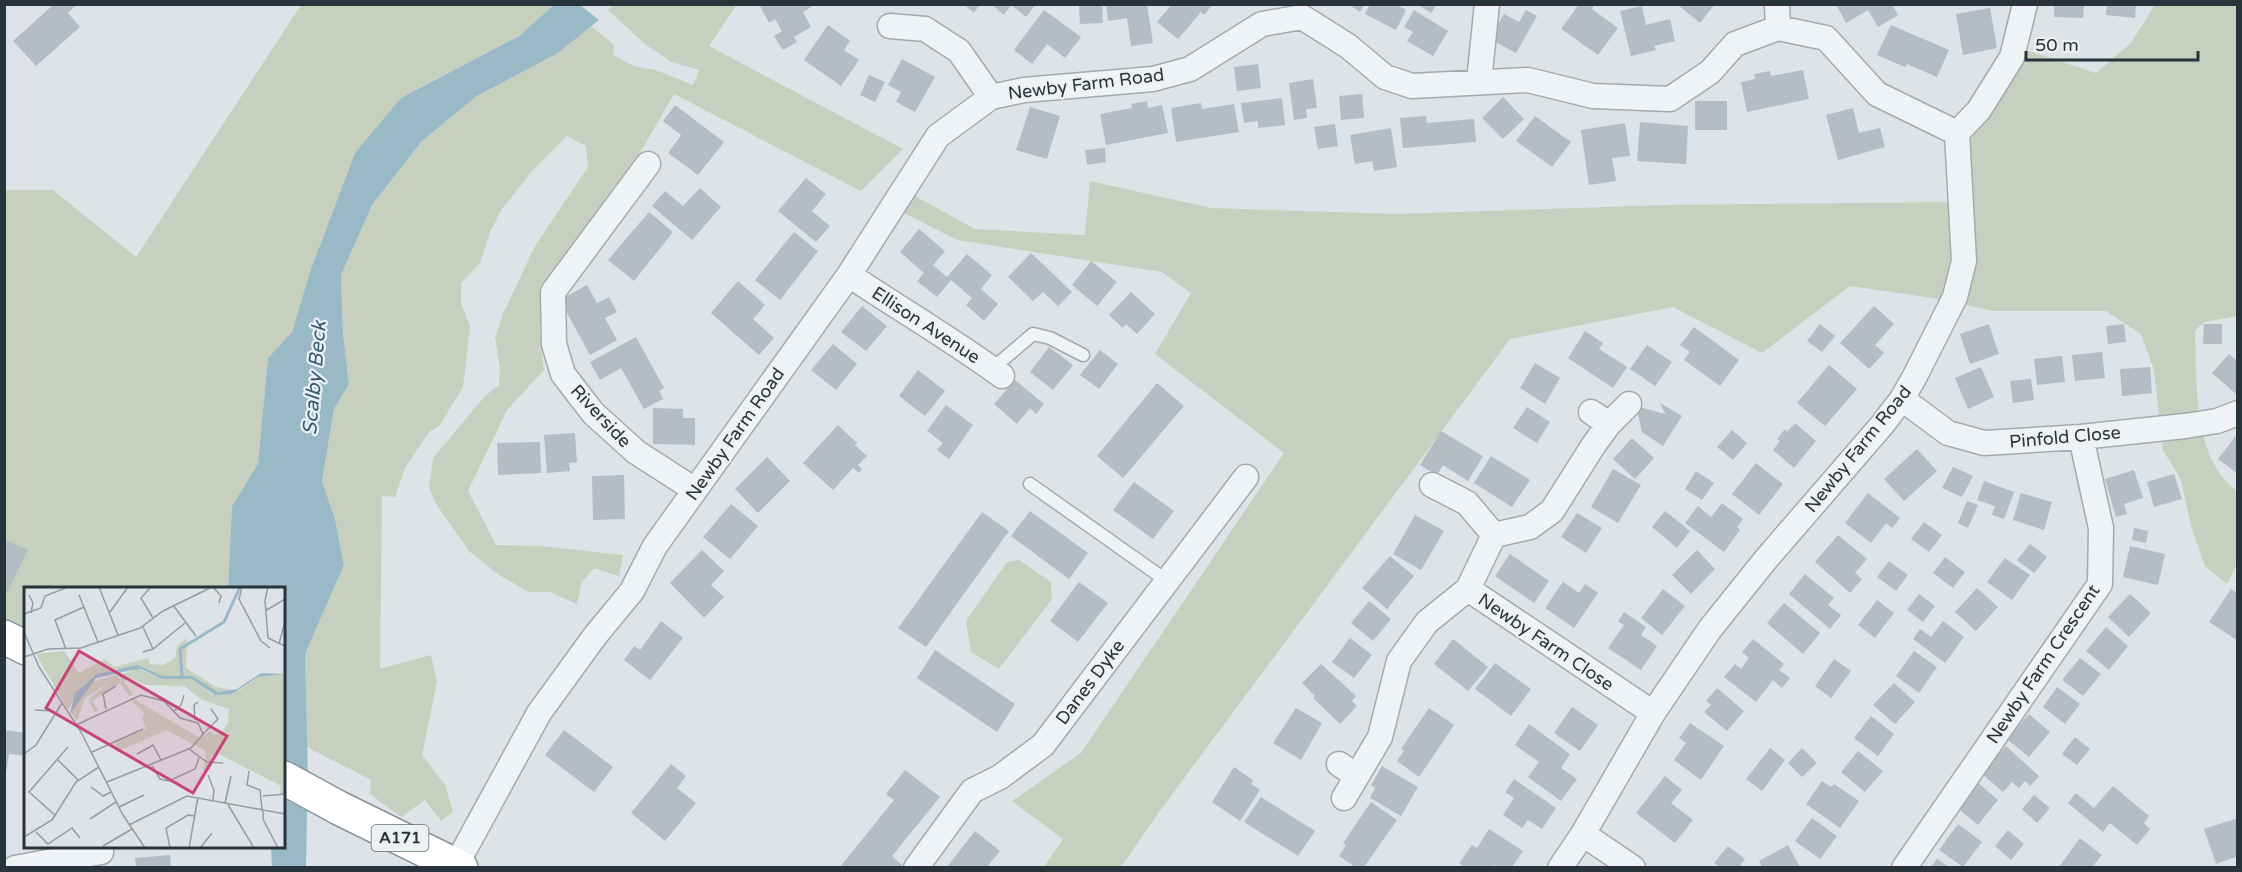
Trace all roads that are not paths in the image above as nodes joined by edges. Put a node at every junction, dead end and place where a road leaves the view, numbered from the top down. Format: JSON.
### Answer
{"nodes":[{"id":1,"x":1487,"y":4,"type":"edge"},
{"id":2,"x":2025,"y":4,"type":"edge"},
{"id":3,"x":1302,"y":11,"type":"edge"},
{"id":4,"x":1778,"y":16,"type":"edge"},
{"id":5,"x":890,"y":26,"type":"dead end"},
{"id":6,"x":1479,"y":81,"type":"junction"},
{"id":7,"x":991,"y":97,"type":"junction"},
{"id":8,"x":1956,"y":133,"type":"junction"},
{"id":9,"x":648,"y":164,"type":"dead end"},
{"id":10,"x":849,"y":275,"type":"junction"},
{"id":11,"x":1083,"y":355,"type":"dead end"},
{"id":12,"x":997,"y":372,"type":"joint"},
{"id":13,"x":1902,"y":399,"type":"junction"},
{"id":14,"x":1629,"y":404,"type":"dead end"},
{"id":15,"x":2238,"y":413,"type":"edge"},
{"id":16,"x":2081,"y":437,"type":"junction"},
{"id":17,"x":1246,"y":477,"type":"dead end"},
{"id":18,"x":1030,"y":484,"type":"dead end"},
{"id":19,"x":1432,"y":485,"type":"dead end"},
{"id":20,"x":695,"y":490,"type":"junction"},
{"id":21,"x":1494,"y":535,"type":"junction"},
{"id":22,"x":1167,"y":581,"type":"junction"},
{"id":23,"x":1468,"y":589,"type":"junction"},
{"id":24,"x":4,"y":637,"type":"edge"},
{"id":25,"x":24,"y":647,"type":"edge"},
{"id":26,"x":1653,"y":713,"type":"junction"},
{"id":27,"x":285,"y":779,"type":"edge"},
{"id":28,"x":1344,"y":798,"type":"dead end"},
{"id":29,"x":1582,"y":834,"type":"junction"},
{"id":30,"x":102,"y":855,"type":"edge"},
{"id":31,"x":459,"y":866,"type":"edge"},
{"id":32,"x":15,"y":867,"type":"edge"},
{"id":33,"x":916,"y":867,"type":"edge"},
{"id":34,"x":1560,"y":867,"type":"edge"},
{"id":35,"x":1633,"y":867,"type":"edge"},
{"id":36,"x":1904,"y":867,"type":"edge"}],
"edges":[{"from":1,"to":6,"type":"street"},
{"from":2,"to":8,"type":"street"},
{"from":3,"to":6,"type":"street","name":"Newby Farm Road"},
{"from":3,"to":7,"type":"street","name":"Newby Farm Road"},
{"from":4,"to":6,"type":"street","name":"Newby Farm Road"},
{"from":4,"to":8,"type":"street","name":"Newby Farm Road"},
{"from":5,"to":7,"type":"street"},
{"from":7,"to":10,"type":"street","name":"Newby Farm Road"},
{"from":8,"to":13,"type":"street","name":"Newby Farm Road"},
{"from":9,"to":20,"type":"street","name":"Riverside"},
{"from":10,"to":12,"type":"street","name":"Ellison Avenue"},
{"from":10,"to":20,"type":"street","name":"Newby Farm Road"},
{"from":11,"to":12,"type":"lane"},
{"from":13,"to":16,"type":"street","name":"Pinfold Close"},
{"from":13,"to":26,"type":"street","name":"Newby Farm Road"},
{"from":14,"to":21,"type":"street"},
{"from":15,"to":16,"type":"street","name":"Pinfold Close"},
{"from":16,"to":36,"type":"street","name":"Newby Farm Crescent"},
{"from":17,"to":22,"type":"street","name":"Danes Dyke"},
{"from":18,"to":22,"type":"lane"},
{"from":19,"to":21,"type":"street"},
{"from":20,"to":31,"type":"street","name":"Newby Farm Road"},
{"from":21,"to":23,"type":"street"},
{"from":22,"to":33,"type":"street","name":"Danes Dyke"},
{"from":23,"to":26,"type":"street","name":"Newby Farm Close"},
{"from":23,"to":28,"type":"street","name":"Newby Farm Close"},
{"from":24,"to":25,"type":"highway"},
{"from":26,"to":29,"type":"street","name":"Newby Farm Road"},
{"from":27,"to":31,"type":"highway","number":"A171"},
{"from":29,"to":34,"type":"street","name":"Newby Farm Road"},
{"from":29,"to":35,"type":"street"},
{"from":30,"to":32,"type":"street"}]}
